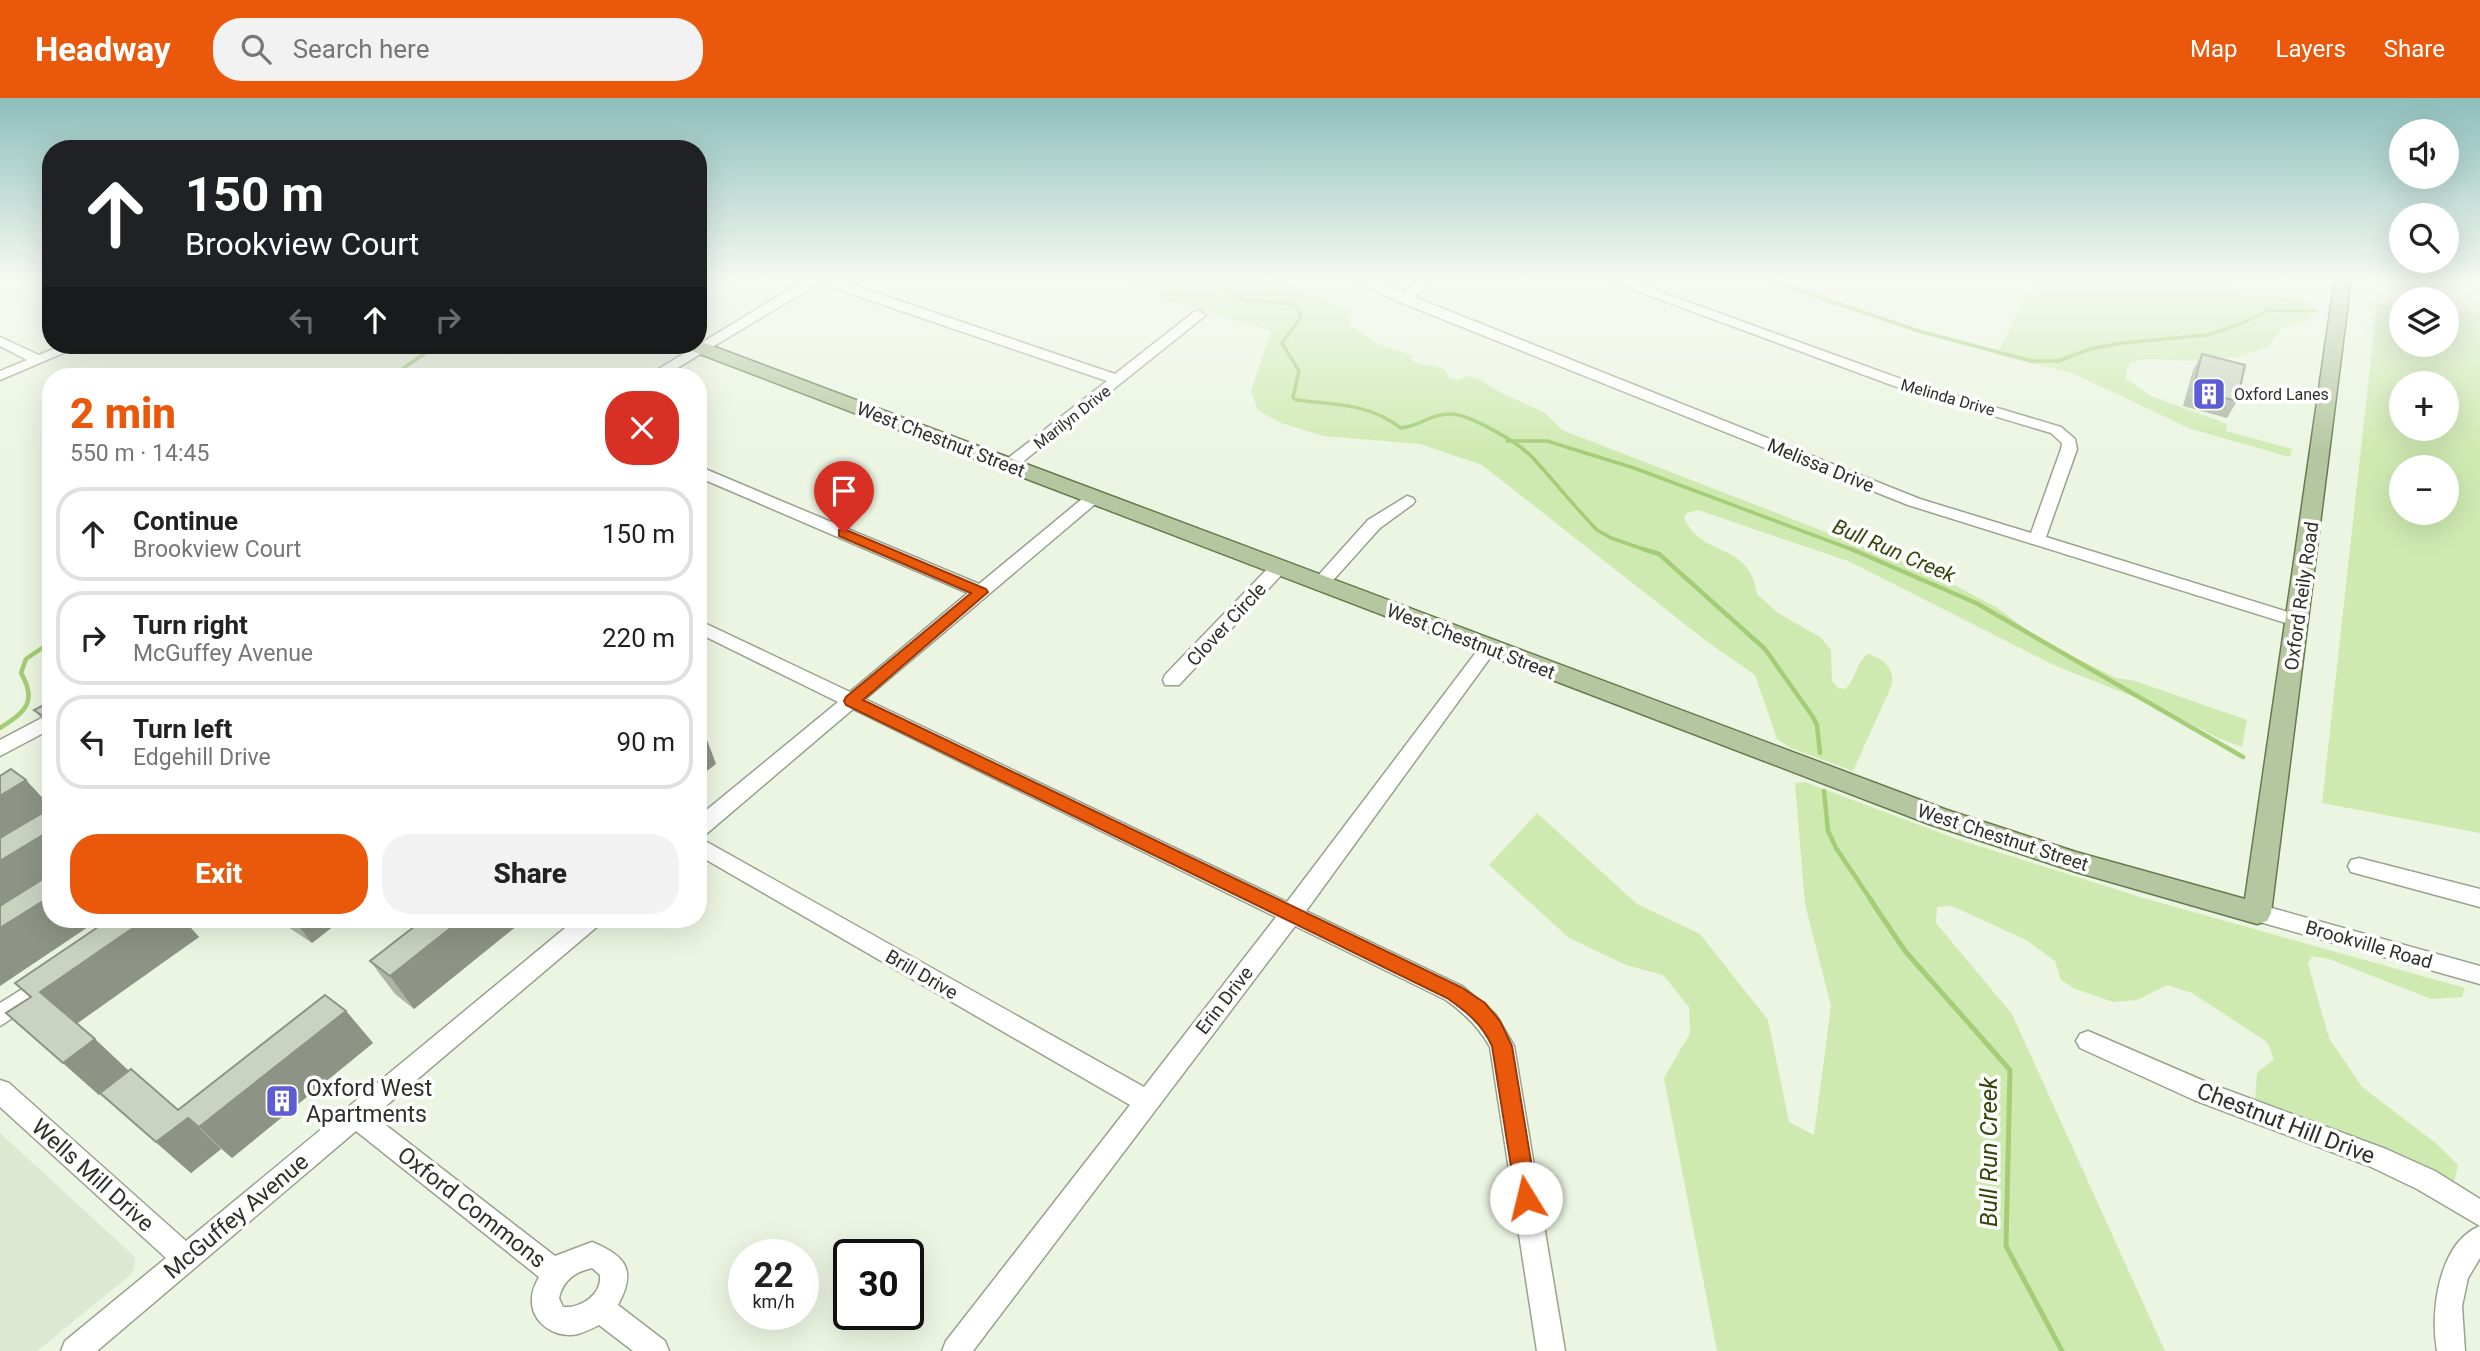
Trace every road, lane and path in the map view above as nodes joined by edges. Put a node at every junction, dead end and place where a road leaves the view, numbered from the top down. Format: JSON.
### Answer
{"nodes":[{"id":1,"x":991,"y":336,"type":"edge"},
{"id":2,"x":1173,"y":336,"type":"edge"},
{"id":3,"x":1499,"y":336,"type":"edge"},
{"id":4,"x":1770,"y":336,"type":"edge"},
{"id":5,"x":2335,"y":336,"type":"edge"},
{"id":6,"x":0,"y":341,"type":"edge"},
{"id":7,"x":707,"y":351,"type":"edge"},
{"id":8,"x":53,"y":354,"type":"edge"},
{"id":9,"x":687,"y":354,"type":"edge"},
{"id":10,"x":38,"y":360,"type":"junction"},
{"id":11,"x":666,"y":368,"type":"edge"},
{"id":12,"x":0,"y":376,"type":"edge"},
{"id":13,"x":1119,"y":380,"type":"junction"},
{"id":14,"x":1009,"y":465,"type":"junction"},
{"id":15,"x":707,"y":475,"type":"edge"},
{"id":16,"x":1094,"y":497,"type":"junction"},
{"id":17,"x":1406,"y":501,"type":"dead end"},
{"id":18,"x":2037,"y":540,"type":"junction"},
{"id":19,"x":1279,"y":568,"type":"junction"},
{"id":20,"x":1321,"y":583,"type":"junction"},
{"id":21,"x":981,"y":592,"type":"junction"},
{"id":22,"x":2298,"y":621,"type":"junction"},
{"id":23,"x":707,"y":630,"type":"edge"},
{"id":24,"x":1489,"y":647,"type":"junction"},
{"id":25,"x":1172,"y":680,"type":"dead end"},
{"id":26,"x":851,"y":701,"type":"junction"},
{"id":27,"x":42,"y":725,"type":"edge"},
{"id":28,"x":0,"y":749,"type":"edge"},
{"id":29,"x":707,"y":821,"type":"edge"},
{"id":30,"x":707,"y":850,"type":"edge"},
{"id":31,"x":2359,"y":866,"type":"dead end"},
{"id":32,"x":2480,"y":898,"type":"edge"},
{"id":33,"x":2258,"y":913,"type":"junction"},
{"id":34,"x":1291,"y":914,"type":"junction"},
{"id":35,"x":580,"y":928,"type":"edge"},
{"id":36,"x":66,"y":971,"type":"edge"},
{"id":37,"x":2480,"y":975,"type":"edge"},
{"id":38,"x":0,"y":1016,"type":"edge"},
{"id":39,"x":2088,"y":1041,"type":"dead end"},
{"id":40,"x":0,"y":1091,"type":"edge"},
{"id":41,"x":1146,"y":1101,"type":"junction"},
{"id":42,"x":356,"y":1116,"type":"junction"},
{"id":43,"x":2480,"y":1214,"type":"edge"},
{"id":44,"x":2480,"y":1239,"type":"edge"},
{"id":45,"x":186,"y":1258,"type":"junction"},
{"id":46,"x":556,"y":1273,"type":"junction"},
{"id":47,"x":600,"y":1308,"type":"junction"},
{"id":48,"x":75,"y":1351,"type":"edge"},
{"id":49,"x":655,"y":1351,"type":"edge"},
{"id":50,"x":956,"y":1351,"type":"edge"},
{"id":51,"x":1551,"y":1351,"type":"edge"},
{"id":52,"x":2451,"y":1351,"type":"edge"}],
"edges":[{"from":1,"to":13,"type":"street"},
{"from":2,"to":13,"type":"street","name":"Marilyn Drive"},
{"from":3,"to":18,"type":"street","name":"Melissa Drive"},
{"from":4,"to":18,"type":"street","name":"Melinda Drive"},
{"from":5,"to":22,"type":"main road","name":"Oxford Reily Road"},
{"from":6,"to":10,"type":"street"},
{"from":7,"to":14,"type":"main road","name":"West Chestnut Street"},
{"from":8,"to":10,"type":"street"},
{"from":9,"to":11,"type":"street"},
{"from":10,"to":12,"type":"street"},
{"from":13,"to":14,"type":"street","name":"Marilyn Drive"},
{"from":14,"to":16,"type":"main road","name":"West Chestnut Street"},
{"from":15,"to":21,"type":"street"},
{"from":16,"to":19,"type":"main road","name":"West Chestnut Street"},
{"from":16,"to":21,"type":"street"},
{"from":17,"to":20,"type":"street"},
{"from":18,"to":22,"type":"street","name":"Melissa Drive"},
{"from":19,"to":20,"type":"main road","name":"West Chestnut Street"},
{"from":19,"to":25,"type":"street","name":"Clover Circle"},
{"from":20,"to":24,"type":"main road","name":"West Chestnut Street"},
{"from":21,"to":26,"type":"street"},
{"from":22,"to":33,"type":"main road","name":"Oxford Reily Road"},
{"from":23,"to":26,"type":"street"},
{"from":24,"to":33,"type":"main road","name":"West Chestnut Street"},
{"from":24,"to":34,"type":"street","name":"Erin Drive"},
{"from":26,"to":29,"type":"street"},
{"from":26,"to":34,"type":"street"},
{"from":27,"to":28,"type":"street"},
{"from":30,"to":41,"type":"street","name":"Brill Drive"},
{"from":31,"to":32,"type":"street"},
{"from":33,"to":37,"type":"street","name":"Brookville Road"},
{"from":34,"to":41,"type":"street","name":"Erin Drive"},
{"from":34,"to":51,"type":"street"},
{"from":35,"to":42,"type":"street","name":"McGuffey Avenue"},
{"from":36,"to":38,"type":"street"},
{"from":39,"to":43,"type":"street","name":"Chestnut Hill Drive"},
{"from":40,"to":45,"type":"street","name":"Wells Mill Drive"},
{"from":41,"to":50,"type":"street","name":"Erin Drive"},
{"from":42,"to":45,"type":"street","name":"McGuffey Avenue"},
{"from":42,"to":46,"type":"street","name":"Oxford Commons"},
{"from":44,"to":52,"type":"street"},
{"from":45,"to":48,"type":"street","name":"McGuffey Avenue"},
{"from":46,"to":47,"type":"street","name":"Oxford Commons"},
{"from":46,"to":47,"type":"street","name":"Oxford Commons"},
{"from":47,"to":49,"type":"street"}]}
